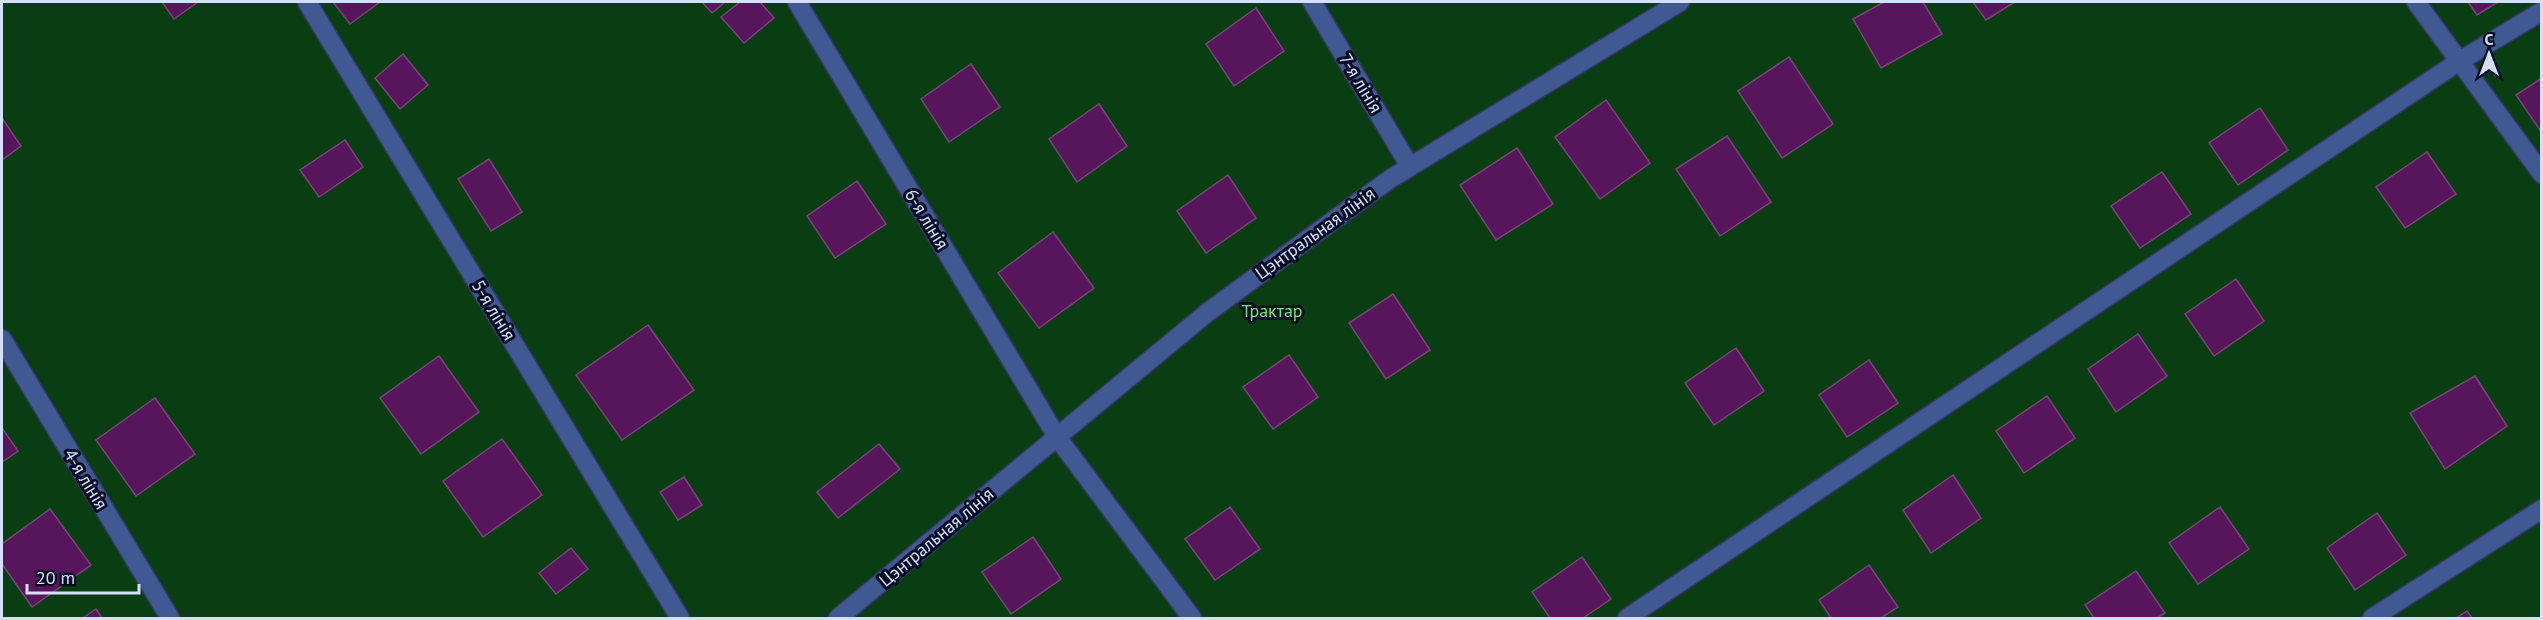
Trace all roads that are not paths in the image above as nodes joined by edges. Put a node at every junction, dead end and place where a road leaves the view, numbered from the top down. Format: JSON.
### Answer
{"nodes":[{"id":1,"x":307,"y":2,"type":"edge"},
{"id":2,"x":797,"y":2,"type":"edge"},
{"id":3,"x":1312,"y":2,"type":"edge"},
{"id":4,"x":1680,"y":2,"type":"edge"},
{"id":5,"x":2416,"y":2,"type":"edge"},
{"id":6,"x":2541,"y":11,"type":"edge"},
{"id":7,"x":2458,"y":62,"type":"junction"},
{"id":8,"x":1409,"y":165,"type":"junction"},
{"id":9,"x":2541,"y":174,"type":"edge"},
{"id":10,"x":2,"y":339,"type":"edge"},
{"id":11,"x":1057,"y":437,"type":"junction"},
{"id":12,"x":2541,"y":509,"type":"edge"},
{"id":13,"x":848,"y":615,"type":"edge"},
{"id":14,"x":170,"y":618,"type":"edge"},
{"id":15,"x":680,"y":618,"type":"edge"},
{"id":16,"x":1192,"y":618,"type":"edge"},
{"id":17,"x":1627,"y":618,"type":"edge"},
{"id":18,"x":2372,"y":618,"type":"edge"}],
"edges":[{"from":1,"to":15,"type":"street","name":"5-я лінія"},
{"from":2,"to":11,"type":"street","name":"6-я лінія"},
{"from":3,"to":8,"type":"street","name":"7-я лінія"},
{"from":4,"to":8,"type":"street","name":"Цэнтральная лінія"},
{"from":5,"to":7,"type":"street"},
{"from":6,"to":7,"type":"street"},
{"from":7,"to":9,"type":"street"},
{"from":7,"to":17,"type":"street"},
{"from":8,"to":11,"type":"street","name":"Цэнтральная лінія"},
{"from":10,"to":14,"type":"street","name":"4-я лінія"},
{"from":11,"to":13,"type":"street","name":"Цэнтральная лінія"},
{"from":11,"to":16,"type":"street","name":"6-я лінія"},
{"from":12,"to":18,"type":"street"}]}
